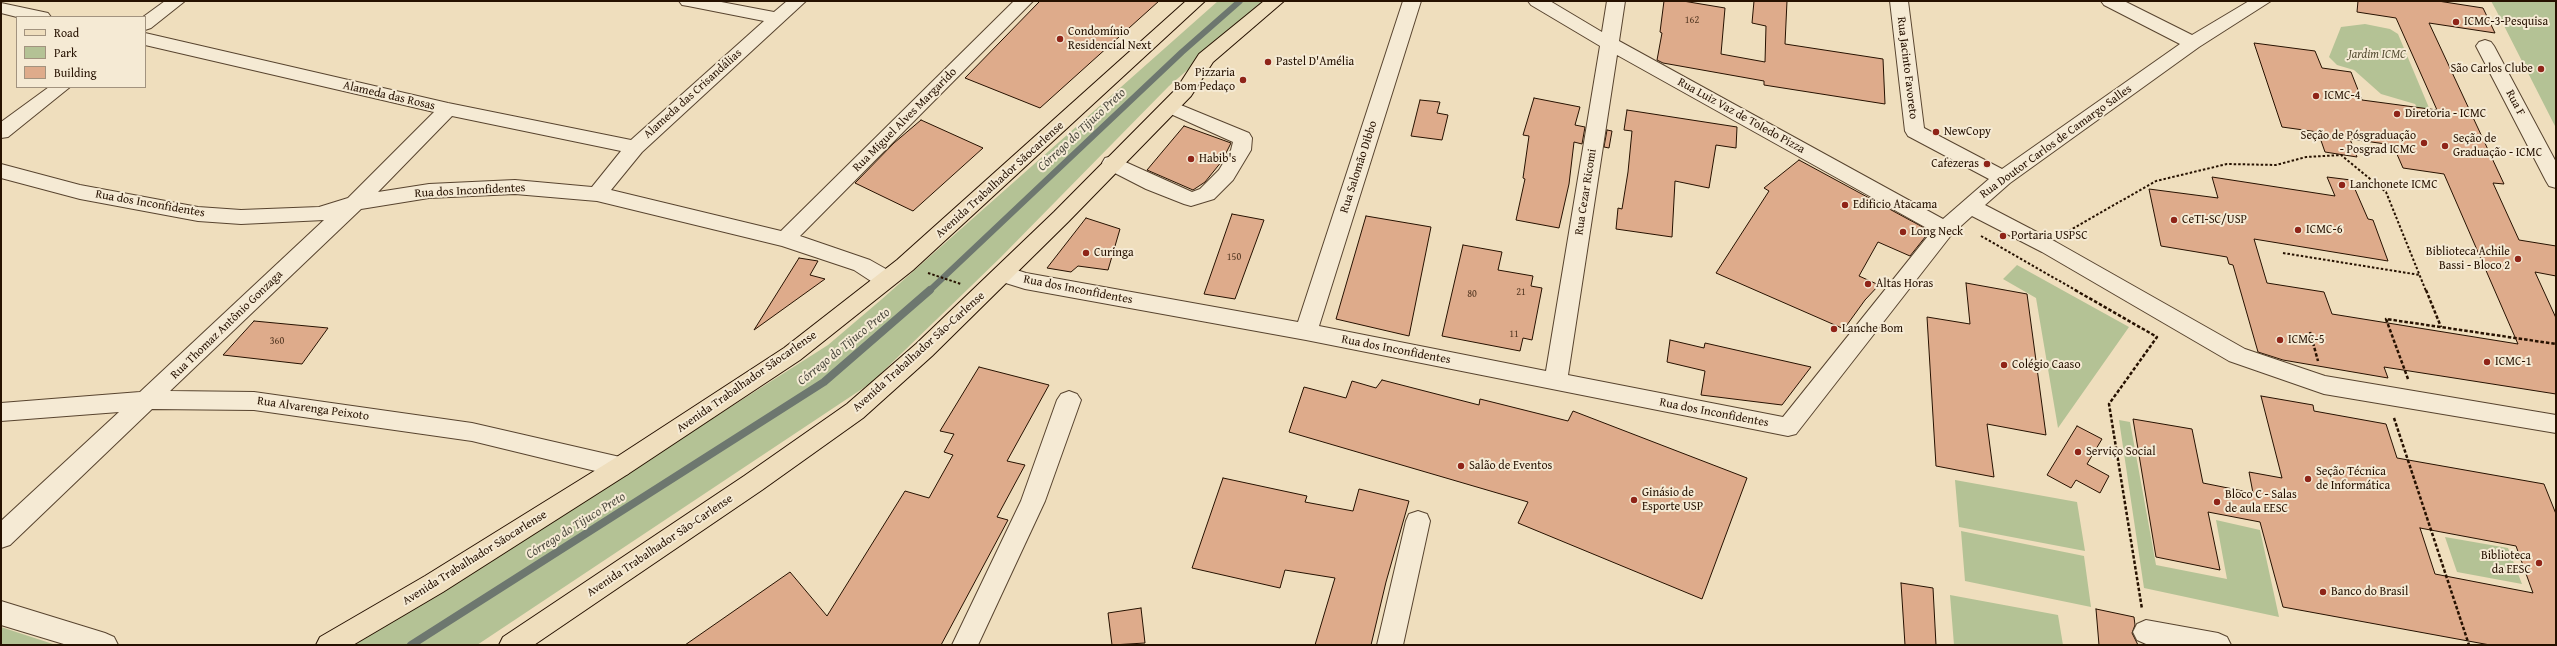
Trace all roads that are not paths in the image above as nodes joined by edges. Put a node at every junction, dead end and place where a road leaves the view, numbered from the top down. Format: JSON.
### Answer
{"nodes":[{"id":1,"x":176,"y":1,"type":"edge"},
{"id":2,"x":688,"y":1,"type":"edge"},
{"id":3,"x":797,"y":1,"type":"edge"},
{"id":4,"x":1024,"y":1,"type":"edge"},
{"id":5,"x":1196,"y":1,"type":"edge"},
{"id":6,"x":1275,"y":1,"type":"edge"},
{"id":7,"x":1412,"y":1,"type":"edge"},
{"id":8,"x":1537,"y":1,"type":"edge"},
{"id":9,"x":1616,"y":1,"type":"edge"},
{"id":10,"x":1898,"y":1,"type":"edge"},
{"id":11,"x":2110,"y":1,"type":"edge"},
{"id":12,"x":2262,"y":1,"type":"edge"},
{"id":13,"x":1,"y":8,"type":"edge"},
{"id":14,"x":37,"y":16,"type":"edge"},
{"id":15,"x":776,"y":18,"type":"junction"},
{"id":16,"x":146,"y":23,"type":"edge"},
{"id":17,"x":146,"y":39,"type":"edge"},
{"id":18,"x":2193,"y":43,"type":"junction"},
{"id":19,"x":1610,"y":44,"type":"junction"},
{"id":20,"x":2485,"y":46,"type":"dead end"},
{"id":21,"x":60,"y":88,"type":"edge"},
{"id":22,"x":1171,"y":107,"type":"junction"},
{"id":23,"x":448,"y":109,"type":"junction"},
{"id":24,"x":1,"y":132,"type":"edge"},
{"id":25,"x":635,"y":147,"type":"junction"},
{"id":26,"x":1112,"y":163,"type":"junction"},
{"id":27,"x":1,"y":171,"type":"edge"},
{"id":28,"x":2004,"y":178,"type":"junction"},
{"id":29,"x":2556,"y":181,"type":"edge"},
{"id":30,"x":597,"y":194,"type":"junction"},
{"id":31,"x":355,"y":203,"type":"junction"},
{"id":32,"x":1970,"y":206,"type":"junction"},
{"id":33,"x":1946,"y":229,"type":"junction"},
{"id":34,"x":785,"y":239,"type":"junction"},
{"id":35,"x":1004,"y":274,"type":"junction"},
{"id":36,"x":885,"y":279,"type":"junction"},
{"id":37,"x":1306,"y":332,"type":"junction"},
{"id":38,"x":1556,"y":382,"type":"junction"},
{"id":39,"x":148,"y":400,"type":"junction"},
{"id":40,"x":1069,"y":400,"type":"dead end"},
{"id":41,"x":1,"y":412,"type":"edge"},
{"id":42,"x":2556,"y":424,"type":"edge"},
{"id":43,"x":1788,"y":427,"type":"joint"},
{"id":44,"x":620,"y":467,"type":"junction"},
{"id":45,"x":1418,"y":521,"type":"dead end"},
{"id":46,"x":1,"y":537,"type":"edge"},
{"id":47,"x":1,"y":613,"type":"edge"},
{"id":48,"x":2146,"y":632,"type":"road end"},
{"id":49,"x":105,"y":645,"type":"edge"},
{"id":50,"x":329,"y":645,"type":"edge"},
{"id":51,"x":512,"y":645,"type":"edge"},
{"id":52,"x":965,"y":645,"type":"edge"},
{"id":53,"x":1390,"y":645,"type":"edge"},
{"id":54,"x":2218,"y":645,"type":"edge"}],
"edges":[{"from":1,"to":16,"type":"street"},
{"from":2,"to":15,"type":"street"},
{"from":3,"to":15,"type":"street","name":"Alameda das Crisandálias"},
{"from":4,"to":34,"type":"street","name":"Rua Miguel Alves Margarido"},
{"from":5,"to":36,"type":"main road","name":"Avenida Trabalhador Sãocarlense"},
{"from":6,"to":22,"type":"main road","name":"Avenida Trabalhador São-Carlense"},
{"from":7,"to":37,"type":"street","name":"Rua Salomão Dibbo"},
{"from":8,"to":19,"type":"street","name":"Rua Luiz Vaz de Toledo Pizza"},
{"from":9,"to":19,"type":"street","name":"Rua Cezar Ricomi"},
{"from":10,"to":28,"type":"street","name":"Rua Jacinto Favoreto"},
{"from":11,"to":18,"type":"street"},
{"from":12,"to":18,"type":"street","name":"Rua Doutor Carlos de Camargo Salles"},
{"from":13,"to":14,"type":"street"},
{"from":15,"to":25,"type":"street","name":"Alameda das Crisandálias"},
{"from":17,"to":23,"type":"street","name":"Alameda das Rosas"},
{"from":18,"to":28,"type":"street","name":"Rua Doutor Carlos de Camargo Salles"},
{"from":19,"to":33,"type":"street","name":"Rua Luiz Vaz de Toledo Pizza"},
{"from":19,"to":38,"type":"street","name":"Rua Cezar Ricomi"},
{"from":20,"to":29,"type":"street","name":"Rua F"},
{"from":21,"to":24,"type":"street"},
{"from":22,"to":26,"type":"main road","name":"Avenida Trabalhador São-Carlense"},
{"from":22,"to":26,"type":"street"},
{"from":23,"to":25,"type":"street","name":"Alameda das Rosas"},
{"from":23,"to":31,"type":"street","name":"Rua Thomaz Antônio Gonzaga"},
{"from":25,"to":30,"type":"street","name":"Alameda das Crisandálias"},
{"from":26,"to":35,"type":"main road","name":"Avenida Trabalhador São-Carlense"},
{"from":27,"to":31,"type":"street","name":"Rua dos Inconfidentes"},
{"from":28,"to":32,"type":"street","name":"Rua Doutor Carlos de Camargo Salles"},
{"from":30,"to":31,"type":"street","name":"Rua dos Inconfidentes"},
{"from":30,"to":34,"type":"street","name":"Rua dos Inconfidentes"},
{"from":31,"to":39,"type":"street","name":"Rua Thomaz Antônio Gonzaga"},
{"from":32,"to":33,"type":"street","name":"Rua Doutor Carlos de Camargo Salles"},
{"from":32,"to":42,"type":"street"},
{"from":33,"to":43,"type":"street","name":"Rua Doutor Carlos de Camargo Salles"},
{"from":34,"to":36,"type":"street","name":"Rua dos Inconfidentes"},
{"from":35,"to":37,"type":"street","name":"Rua dos Inconfidentes"},
{"from":35,"to":51,"type":"main road","name":"Avenida Trabalhador São-Carlense"},
{"from":36,"to":44,"type":"main road","name":"Avenida Trabalhador Sãocarlense"},
{"from":37,"to":38,"type":"street","name":"Rua dos Inconfidentes"},
{"from":38,"to":43,"type":"street","name":"Rua dos Inconfidentes"},
{"from":39,"to":41,"type":"street","name":"Rua Alvarenga Peixoto"},
{"from":39,"to":44,"type":"street","name":"Rua Alvarenga Peixoto"},
{"from":39,"to":46,"type":"street","name":"Rua Thomaz Antônio Gonzaga"},
{"from":40,"to":52,"type":"street"},
{"from":44,"to":50,"type":"main road","name":"Avenida Trabalhador Sãocarlense"},
{"from":45,"to":53,"type":"street"},
{"from":47,"to":49,"type":"street"},
{"from":48,"to":54,"type":"street"}]}
